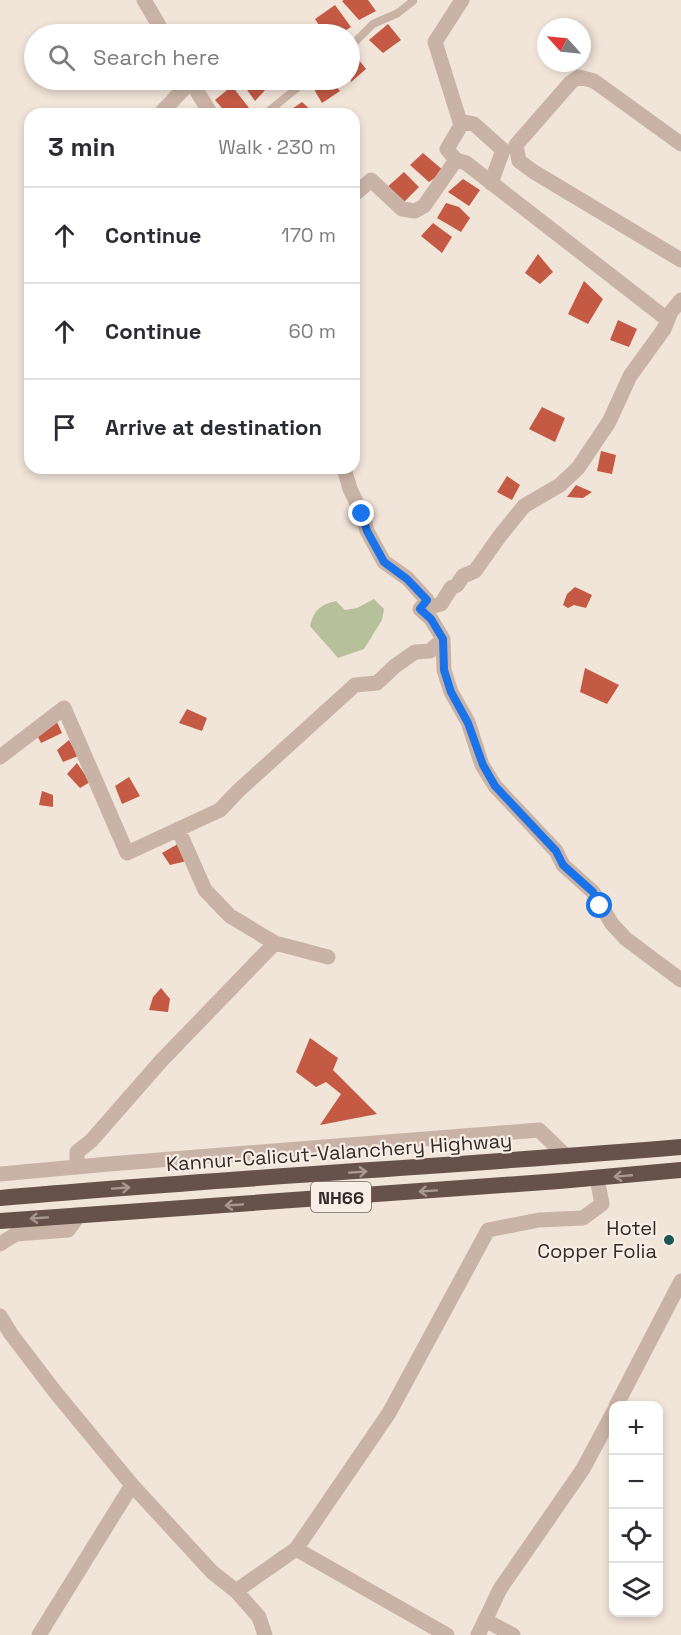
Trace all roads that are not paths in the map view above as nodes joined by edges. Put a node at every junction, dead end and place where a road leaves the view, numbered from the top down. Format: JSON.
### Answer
{"nodes":[{"id":1,"x":144,"y":0,"type":"edge"},
{"id":2,"x":462,"y":0,"type":"edge"},
{"id":3,"x":413,"y":1,"type":"edge"},
{"id":4,"x":158,"y":24,"type":"edge"},
{"id":5,"x":360,"y":37,"type":"edge"},
{"id":6,"x":182,"y":90,"type":"edge"},
{"id":7,"x":197,"y":90,"type":"edge"},
{"id":8,"x":295,"y":90,"type":"edge"},
{"id":9,"x":165,"y":108,"type":"edge"},
{"id":10,"x":207,"y":108,"type":"edge"},
{"id":11,"x":272,"y":108,"type":"edge"},
{"id":12,"x":461,"y":125,"type":"junction"},
{"id":13,"x":681,"y":144,"type":"edge"},
{"id":14,"x":456,"y":160,"type":"junction"},
{"id":15,"x":491,"y":183,"type":"junction"},
{"id":16,"x":360,"y":190,"type":"edge"},
{"id":17,"x":679,"y":255,"type":"edge"},
{"id":18,"x":681,"y":300,"type":"edge"},
{"id":19,"x":668,"y":320,"type":"junction"},
{"id":20,"x":346,"y":474,"type":"edge"},
{"id":21,"x":420,"y":609,"type":"junction"},
{"id":22,"x":443,"y":639,"type":"junction"},
{"id":23,"x":0,"y":757,"type":"edge"},
{"id":24,"x":178,"y":829,"type":"junction"},
{"id":25,"x":274,"y":943,"type":"junction"},
{"id":26,"x":328,"y":957,"type":"dead end"},
{"id":27,"x":681,"y":980,"type":"edge"},
{"id":28,"x":681,"y":1147,"type":"edge"},
{"id":29,"x":567,"y":1157,"type":"junction"},
{"id":30,"x":77,"y":1167,"type":"junction"},
{"id":31,"x":681,"y":1170,"type":"edge"},
{"id":32,"x":0,"y":1174,"type":"edge"},
{"id":33,"x":597,"y":1178,"type":"junction"},
{"id":34,"x":0,"y":1198,"type":"edge"},
{"id":35,"x":79,"y":1215,"type":"junction"},
{"id":36,"x":0,"y":1221,"type":"edge"},
{"id":37,"x":0,"y":1244,"type":"edge"},
{"id":38,"x":681,"y":1281,"type":"edge"},
{"id":39,"x":0,"y":1316,"type":"edge"},
{"id":40,"x":619,"y":1401,"type":"edge"},
{"id":41,"x":609,"y":1420,"type":"edge"},
{"id":42,"x":132,"y":1485,"type":"junction"},
{"id":43,"x":296,"y":1549,"type":"junction"},
{"id":44,"x":236,"y":1591,"type":"junction"},
{"id":45,"x":485,"y":1620,"type":"junction"},
{"id":46,"x":44,"y":1633,"type":"edge"},
{"id":47,"x":265,"y":1635,"type":"edge"},
{"id":48,"x":447,"y":1635,"type":"edge"},
{"id":49,"x":478,"y":1635,"type":"edge"},
{"id":50,"x":513,"y":1635,"type":"edge"}],
"edges":[{"from":1,"to":4,"type":"street"},
{"from":2,"to":12,"type":"street"},
{"from":3,"to":5,"type":"lane"},
{"from":6,"to":9,"type":"street"},
{"from":7,"to":10,"type":"street"},
{"from":8,"to":11,"type":"lane"},
{"from":12,"to":14,"type":"street"},
{"from":12,"to":15,"type":"street"},
{"from":13,"to":17,"type":"street"},
{"from":14,"to":15,"type":"street"},
{"from":14,"to":16,"type":"street"},
{"from":15,"to":19,"type":"street"},
{"from":18,"to":19,"type":"street"},
{"from":19,"to":21,"type":"street"},
{"from":20,"to":21,"type":"street"},
{"from":21,"to":22,"type":"street"},
{"from":22,"to":24,"type":"street"},
{"from":22,"to":27,"type":"street"},
{"from":23,"to":24,"type":"street"},
{"from":24,"to":25,"type":"street"},
{"from":25,"to":26,"type":"street"},
{"from":25,"to":30,"type":"street"},
{"from":28,"to":29,"type":"highway","name":"Kannur-Calicut-Valanchery Highway","number":"NH66"},
{"from":29,"to":30,"type":"street"},
{"from":34,"to":29,"type":"highway","name":"Kannur-Calicut-Valanchery Highway","number":"NH66","one_way":true},
{"from":30,"to":32,"type":"street"},
{"from":31,"to":33,"type":"highway","number":"NH66","one_way":true},
{"from":33,"to":35,"type":"highway","number":"NH66","one_way":true},
{"from":33,"to":43,"type":"street"},
{"from":35,"to":36,"type":"highway","number":"NH66","one_way":true},
{"from":35,"to":37,"type":"street"},
{"from":38,"to":40,"type":"street"},
{"from":39,"to":42,"type":"street"},
{"from":41,"to":45,"type":"street"},
{"from":42,"to":44,"type":"street"},
{"from":42,"to":46,"type":"street"},
{"from":43,"to":44,"type":"street"},
{"from":43,"to":48,"type":"street"},
{"from":44,"to":47,"type":"street"},
{"from":45,"to":49,"type":"street"},
{"from":45,"to":50,"type":"street"}]}
